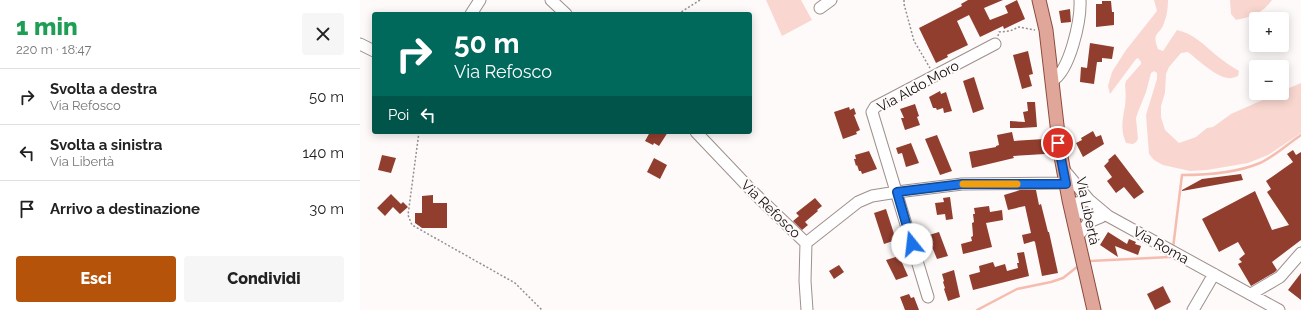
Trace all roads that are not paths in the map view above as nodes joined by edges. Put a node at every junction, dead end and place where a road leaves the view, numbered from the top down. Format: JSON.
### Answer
{"nodes":[{"id":1,"x":480,"y":0,"type":"edge"},
{"id":2,"x":551,"y":0,"type":"edge"},
{"id":3,"x":831,"y":0,"type":"edge"},
{"id":4,"x":1039,"y":0,"type":"edge"},
{"id":5,"x":1080,"y":0,"type":"edge"},
{"id":6,"x":820,"y":8,"type":"dead end"},
{"id":7,"x":472,"y":12,"type":"edge"},
{"id":8,"x":564,"y":12,"type":"edge"},
{"id":9,"x":360,"y":44,"type":"edge"},
{"id":10,"x":995,"y":44,"type":"road end"},
{"id":11,"x":372,"y":50,"type":"edge"},
{"id":12,"x":1052,"y":82,"type":"junction"},
{"id":13,"x":698,"y":134,"type":"edge"},
{"id":14,"x":1064,"y":170,"type":"junction"},
{"id":15,"x":1066,"y":184,"type":"junction"},
{"id":16,"x":897,"y":192,"type":"junction"},
{"id":17,"x":1089,"y":200,"type":"junction"},
{"id":18,"x":1071,"y":209,"type":"junction"},
{"id":19,"x":1108,"y":216,"type":"junction"},
{"id":20,"x":1096,"y":218,"type":"junction"},
{"id":21,"x":1077,"y":237,"type":"junction"},
{"id":22,"x":806,"y":243,"type":"junction"},
{"id":23,"x":1301,"y":253,"type":"edge"},
{"id":24,"x":1214,"y":274,"type":"junction"},
{"id":25,"x":1251,"y":294,"type":"junction"},
{"id":26,"x":928,"y":297,"type":"dead end"},
{"id":27,"x":807,"y":310,"type":"edge"},
{"id":28,"x":1094,"y":310,"type":"edge"},
{"id":29,"x":1193,"y":310,"type":"edge"},
{"id":30,"x":1279,"y":310,"type":"edge"}],
"edges":[{"from":1,"to":7,"type":"street"},
{"from":2,"to":8,"type":"street"},
{"from":3,"to":6,"type":"street"},
{"from":4,"to":12,"type":"main road","name":"Via Libertà"},
{"from":5,"to":12,"type":"street"},
{"from":9,"to":11,"type":"street"},
{"from":10,"to":16,"type":"street","name":"Via Aldo Moro"},
{"from":12,"to":14,"type":"main road","name":"Via Libertà"},
{"from":13,"to":22,"type":"street","name":"Via Refosco"},
{"from":14,"to":15,"type":"main road","name":"Via Libertà"},
{"from":14,"to":17,"type":"street","name":"Via Roma"},
{"from":15,"to":16,"type":"street","name":"Via Refosco"},
{"from":15,"to":18,"type":"main road","name":"Via Libertà"},
{"from":16,"to":22,"type":"street","name":"Via Refosco"},
{"from":16,"to":26,"type":"street"},
{"from":17,"to":18,"type":"street"},
{"from":17,"to":19,"type":"street","name":"Via Roma"},
{"from":18,"to":20,"type":"street"},
{"from":18,"to":21,"type":"main road","name":"Via Libertà"},
{"from":19,"to":20,"type":"street"},
{"from":19,"to":24,"type":"street","name":"Via Roma"},
{"from":20,"to":21,"type":"street"},
{"from":21,"to":28,"type":"main road","name":"Via Libertà"},
{"from":22,"to":27,"type":"street"},
{"from":23,"to":25,"type":"street"},
{"from":24,"to":25,"type":"street","name":"Via Roma"},
{"from":24,"to":29,"type":"street"},
{"from":25,"to":30,"type":"street","name":"Via Roma"}]}
